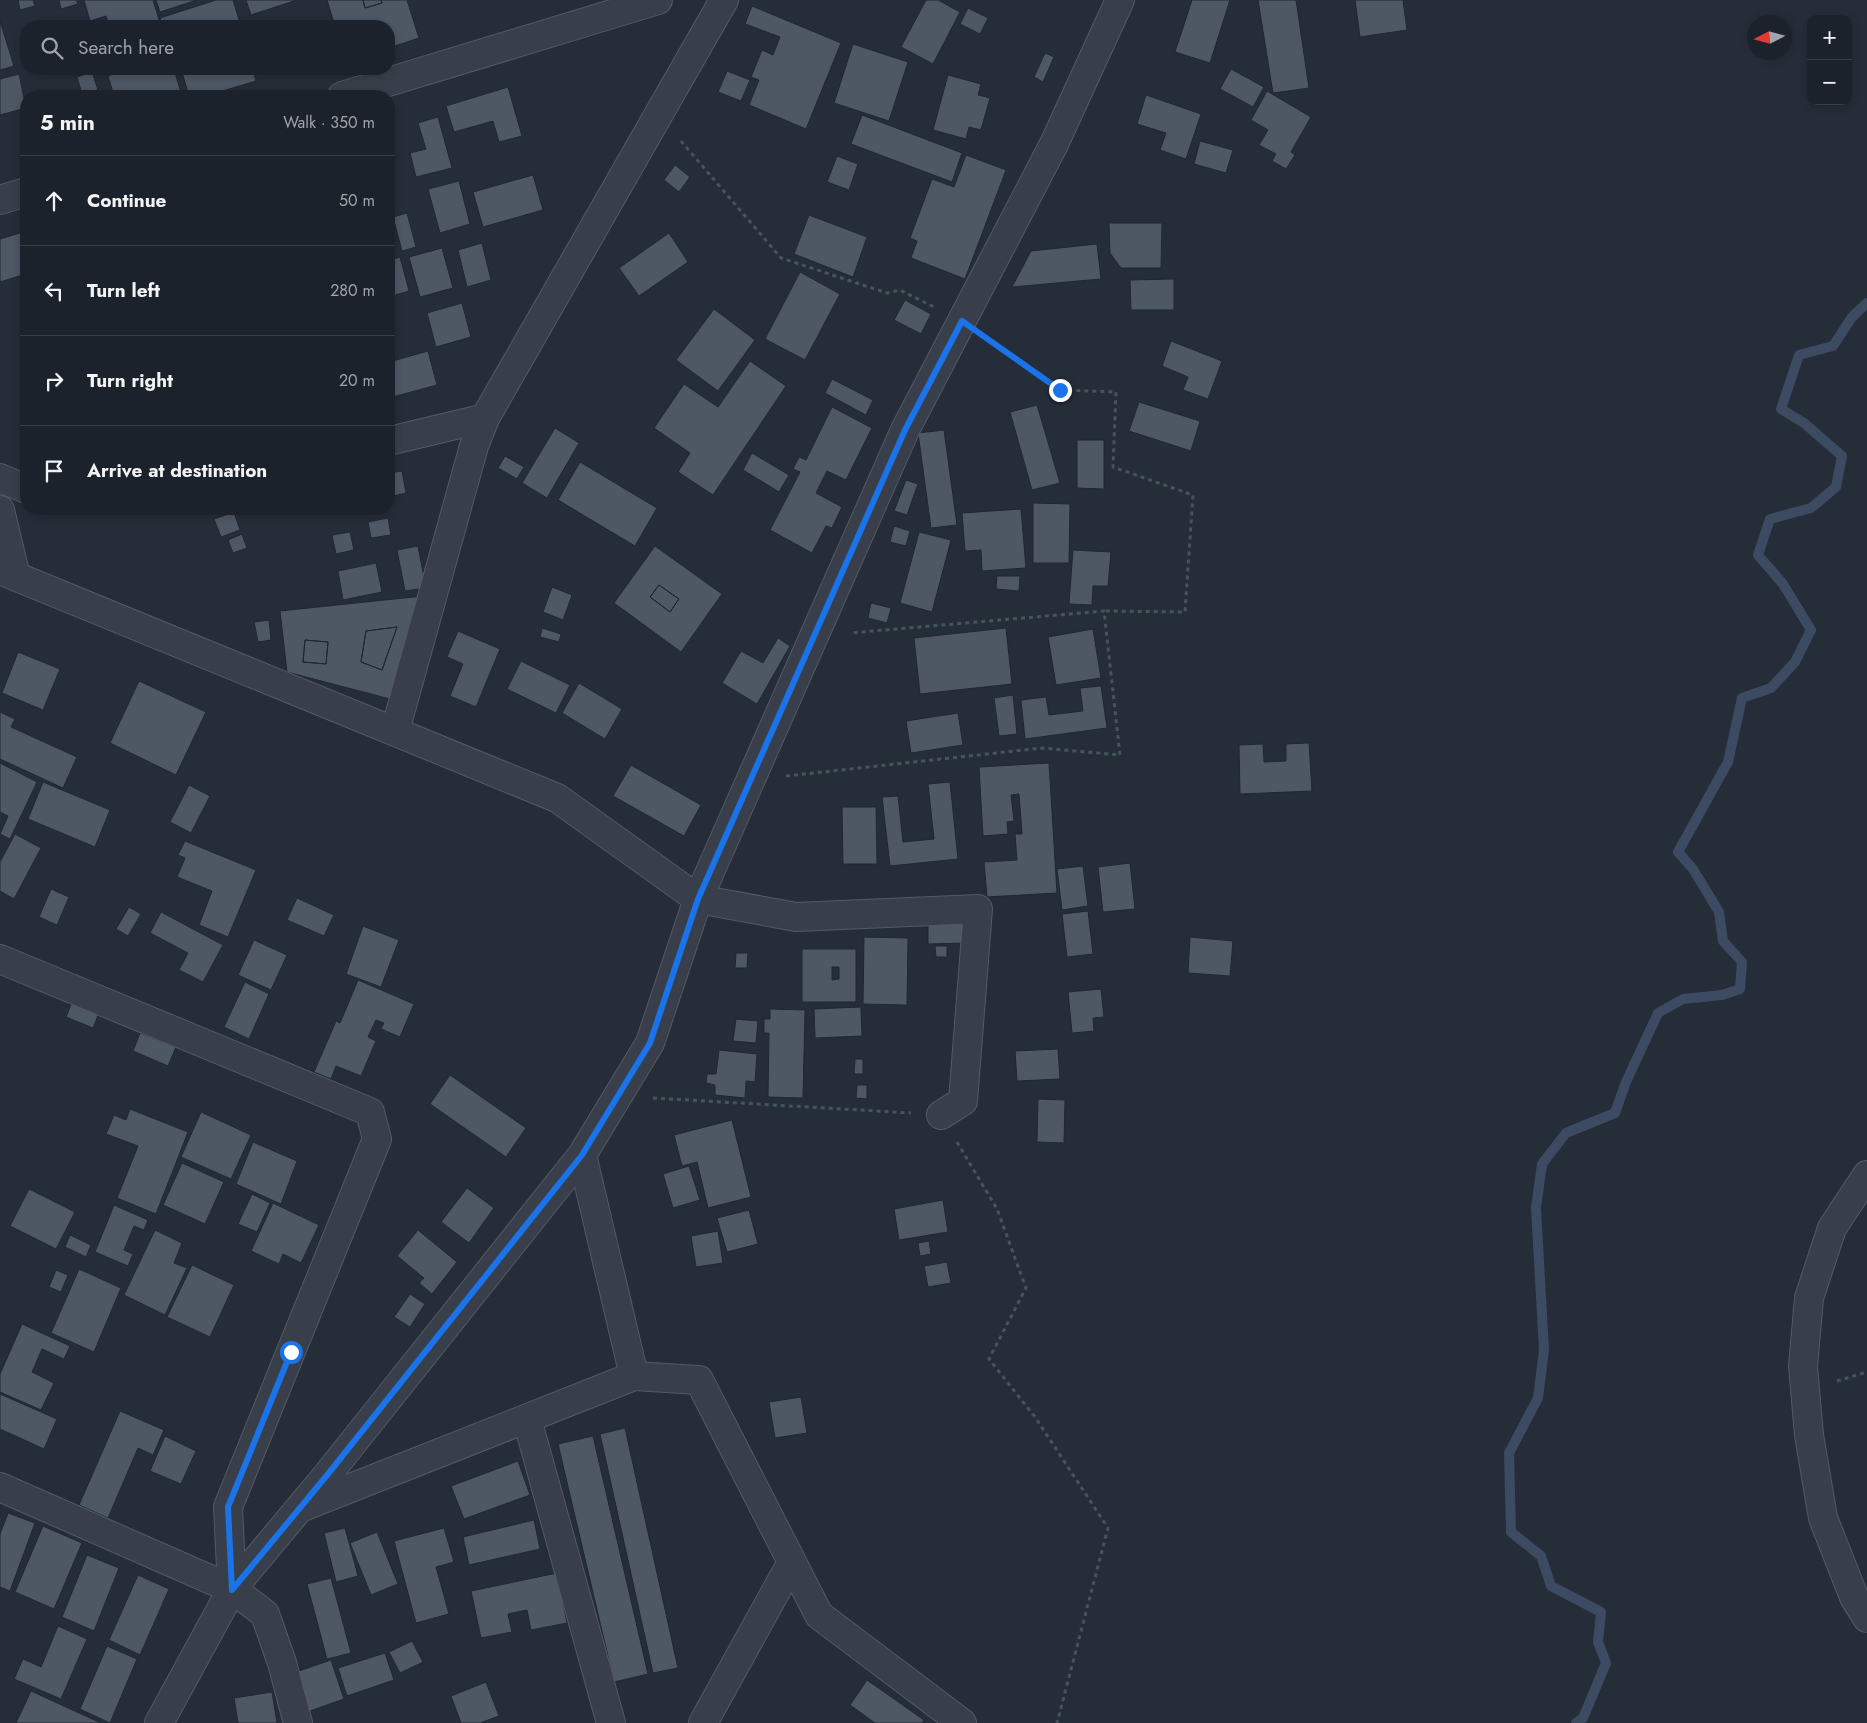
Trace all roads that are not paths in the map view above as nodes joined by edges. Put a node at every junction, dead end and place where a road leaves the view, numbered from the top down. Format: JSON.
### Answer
{"nodes":[{"id":1,"x":658,"y":0,"type":"edge"},
{"id":2,"x":724,"y":0,"type":"edge"},
{"id":3,"x":1120,"y":0,"type":"edge"},
{"id":4,"x":362,"y":90,"type":"edge"},
{"id":5,"x":20,"y":194,"type":"edge"},
{"id":6,"x":0,"y":200,"type":"edge"},
{"id":7,"x":485,"y":418,"type":"junction"},
{"id":8,"x":395,"y":440,"type":"edge"},
{"id":9,"x":0,"y":478,"type":"edge"},
{"id":10,"x":20,"y":486,"type":"edge"},
{"id":11,"x":0,"y":510,"type":"edge"},
{"id":12,"x":8,"y":573,"type":"edge"},
{"id":13,"x":395,"y":732,"type":"junction"},
{"id":14,"x":698,"y":899,"type":"junction"},
{"id":15,"x":0,"y":959,"type":"edge"},
{"id":16,"x":941,"y":1115,"type":"road end"},
{"id":17,"x":582,"y":1155,"type":"junction"},
{"id":18,"x":1867,"y":1175,"type":"edge"},
{"id":19,"x":634,"y":1376,"type":"junction"},
{"id":20,"x":527,"y":1419,"type":"junction"},
{"id":21,"x":0,"y":1487,"type":"edge"},
{"id":22,"x":299,"y":1509,"type":"junction"},
{"id":23,"x":792,"y":1562,"type":"junction"},
{"id":24,"x":232,"y":1590,"type":"junction"},
{"id":25,"x":1867,"y":1618,"type":"edge"},
{"id":26,"x":159,"y":1723,"type":"edge"},
{"id":27,"x":298,"y":1723,"type":"edge"},
{"id":28,"x":611,"y":1723,"type":"edge"},
{"id":29,"x":704,"y":1723,"type":"edge"},
{"id":30,"x":962,"y":1723,"type":"edge"}],
"edges":[{"from":1,"to":4,"type":"street"},
{"from":2,"to":7,"type":"street"},
{"from":3,"to":14,"type":"street"},
{"from":5,"to":6,"type":"street"},
{"from":7,"to":8,"type":"street"},
{"from":7,"to":13,"type":"street"},
{"from":9,"to":10,"type":"street"},
{"from":11,"to":12,"type":"street"},
{"from":12,"to":13,"type":"street"},
{"from":13,"to":14,"type":"street"},
{"from":14,"to":16,"type":"street"},
{"from":14,"to":17,"type":"street"},
{"from":15,"to":24,"type":"street"},
{"from":17,"to":19,"type":"street"},
{"from":17,"to":22,"type":"street"},
{"from":18,"to":25,"type":"street"},
{"from":19,"to":20,"type":"street"},
{"from":19,"to":23,"type":"street"},
{"from":20,"to":22,"type":"street"},
{"from":20,"to":28,"type":"street"},
{"from":21,"to":24,"type":"street"},
{"from":22,"to":24,"type":"street"},
{"from":23,"to":29,"type":"street"},
{"from":23,"to":30,"type":"street"},
{"from":24,"to":26,"type":"street"},
{"from":24,"to":27,"type":"street"}]}
